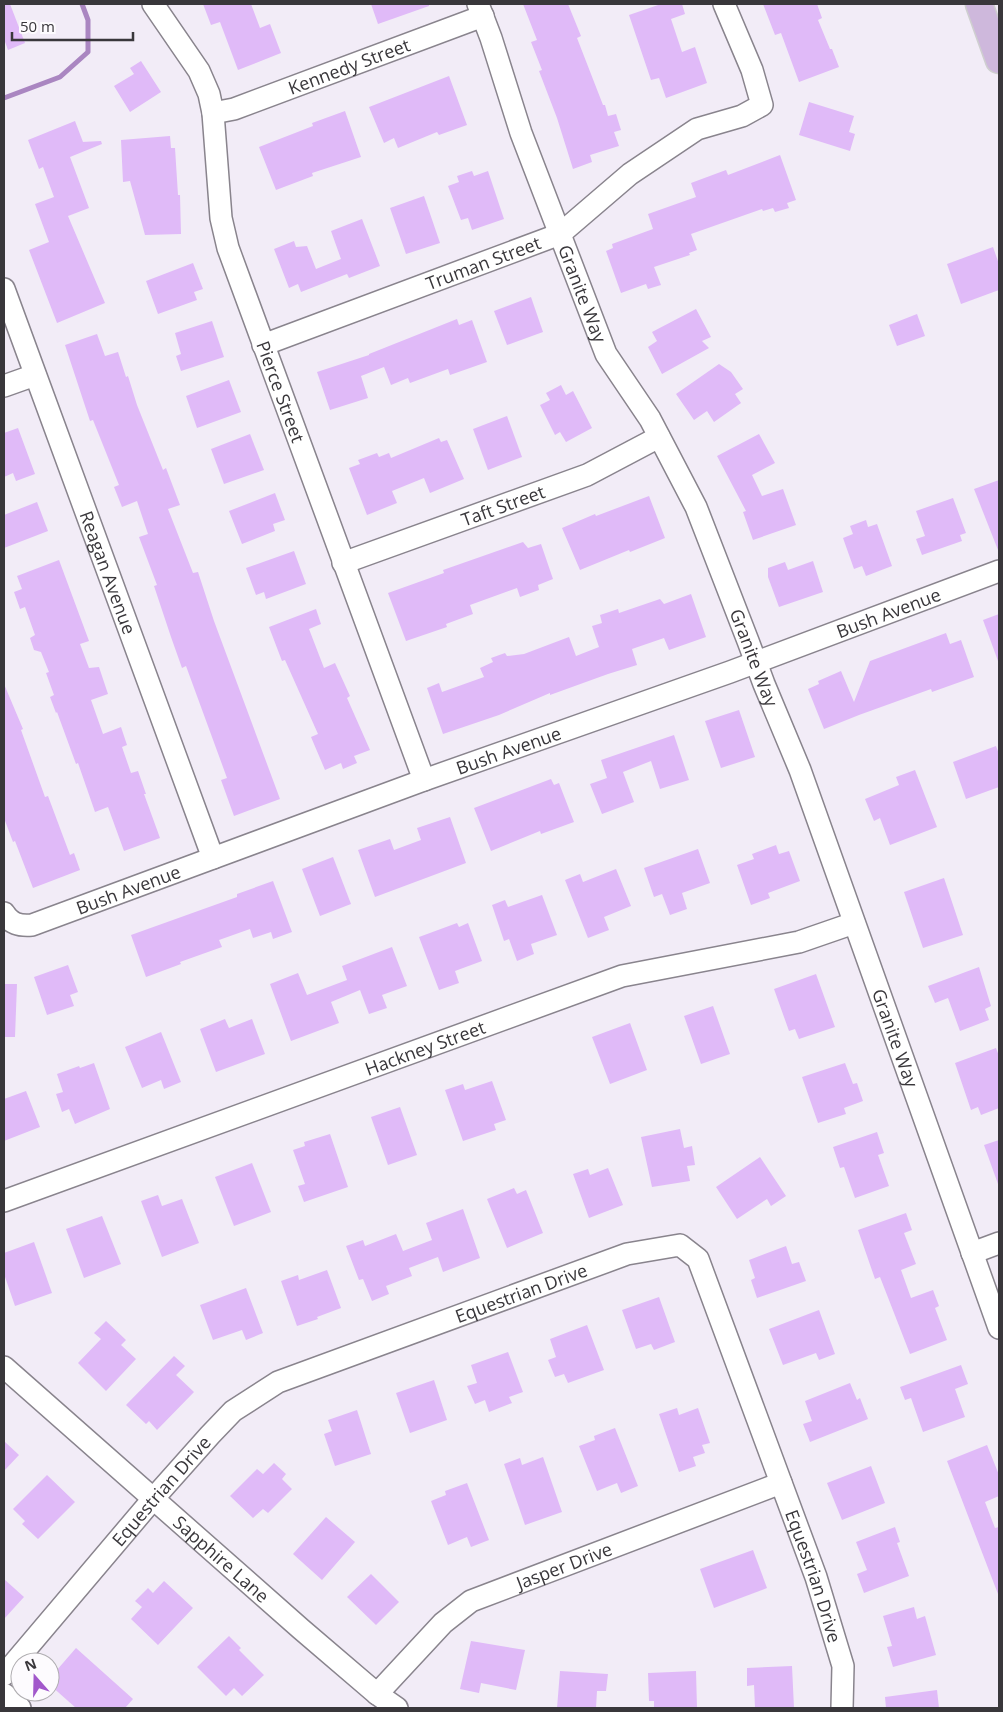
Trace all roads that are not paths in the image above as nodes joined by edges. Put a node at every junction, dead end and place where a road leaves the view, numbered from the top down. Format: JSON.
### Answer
{"nodes":[{"id":1,"x":153,"y":4,"type":"edge"},
{"id":2,"x":724,"y":4,"type":"edge"},
{"id":3,"x":979,"y":4,"type":"edge"},
{"id":4,"x":481,"y":10,"type":"edge"},
{"id":5,"x":999,"y":60,"type":"edge"},
{"id":6,"x":213,"y":113,"type":"junction"},
{"id":7,"x":560,"y":234,"type":"junction"},
{"id":8,"x":4,"y":289,"type":"edge"},
{"id":9,"x":264,"y":345,"type":"junction"},
{"id":10,"x":36,"y":375,"type":"junction"},
{"id":11,"x":4,"y":386,"type":"edge"},
{"id":12,"x":659,"y":437,"type":"junction"},
{"id":13,"x":343,"y":563,"type":"junction"},
{"id":14,"x":999,"y":572,"type":"edge"},
{"id":15,"x":756,"y":662,"type":"junction"},
{"id":16,"x":424,"y":780,"type":"junction"},
{"id":17,"x":212,"y":858,"type":"junction"},
{"id":18,"x":10,"y":919,"type":"edge"},
{"id":19,"x":854,"y":922,"type":"junction"},
{"id":20,"x":4,"y":1201,"type":"edge"},
{"id":21,"x":999,"y":1243,"type":"edge"},
{"id":22,"x":972,"y":1253,"type":"junction"},
{"id":23,"x":999,"y":1328,"type":"edge"},
{"id":24,"x":4,"y":1367,"type":"edge"},
{"id":25,"x":781,"y":1483,"type":"junction"},
{"id":26,"x":153,"y":1499,"type":"junction"},
{"id":27,"x":4,"y":1675,"type":"edge"},
{"id":28,"x":4,"y":1694,"type":"edge"},
{"id":29,"x":377,"y":1694,"type":"junction"},
{"id":30,"x":20,"y":1708,"type":"edge"},
{"id":31,"x":397,"y":1708,"type":"edge"},
{"id":32,"x":842,"y":1708,"type":"edge"}],
"edges":[{"from":1,"to":6,"type":"street","name":"Pierce Street"},
{"from":2,"to":7,"type":"street","name":"Truman Street"},
{"from":3,"to":5,"type":"main road"},
{"from":4,"to":6,"type":"street","name":"Kennedy Street"},
{"from":4,"to":7,"type":"street","name":"Granite Way"},
{"from":6,"to":9,"type":"street","name":"Pierce Street"},
{"from":7,"to":9,"type":"street","name":"Truman Street"},
{"from":7,"to":12,"type":"street","name":"Granite Way"},
{"from":8,"to":10,"type":"street","name":"Reagan Avenue"},
{"from":9,"to":13,"type":"street","name":"Pierce Street"},
{"from":10,"to":11,"type":"street"},
{"from":10,"to":17,"type":"street","name":"Reagan Avenue"},
{"from":12,"to":13,"type":"street","name":"Taft Street"},
{"from":12,"to":15,"type":"street","name":"Granite Way"},
{"from":13,"to":16,"type":"street","name":"Pierce Street"},
{"from":14,"to":15,"type":"street","name":"Bush Avenue"},
{"from":15,"to":16,"type":"street","name":"Bush Avenue"},
{"from":15,"to":19,"type":"street","name":"Granite Way"},
{"from":16,"to":17,"type":"street","name":"Bush Avenue"},
{"from":17,"to":18,"type":"street","name":"Bush Avenue"},
{"from":19,"to":20,"type":"street","name":"Hackney Street"},
{"from":19,"to":22,"type":"street","name":"Granite Way"},
{"from":21,"to":22,"type":"street"},
{"from":22,"to":23,"type":"street","name":"Granite Way"},
{"from":24,"to":26,"type":"street","name":"Sapphire Lane"},
{"from":25,"to":26,"type":"street","name":"Equestrian Drive"},
{"from":25,"to":29,"type":"street","name":"Jasper Drive"},
{"from":25,"to":32,"type":"street","name":"Equestrian Drive"},
{"from":26,"to":27,"type":"street","name":"Equestrian Drive"},
{"from":26,"to":29,"type":"street","name":"Sapphire Lane"},
{"from":28,"to":30,"type":"street"},
{"from":29,"to":31,"type":"street","name":"Sapphire Lane"}]}
